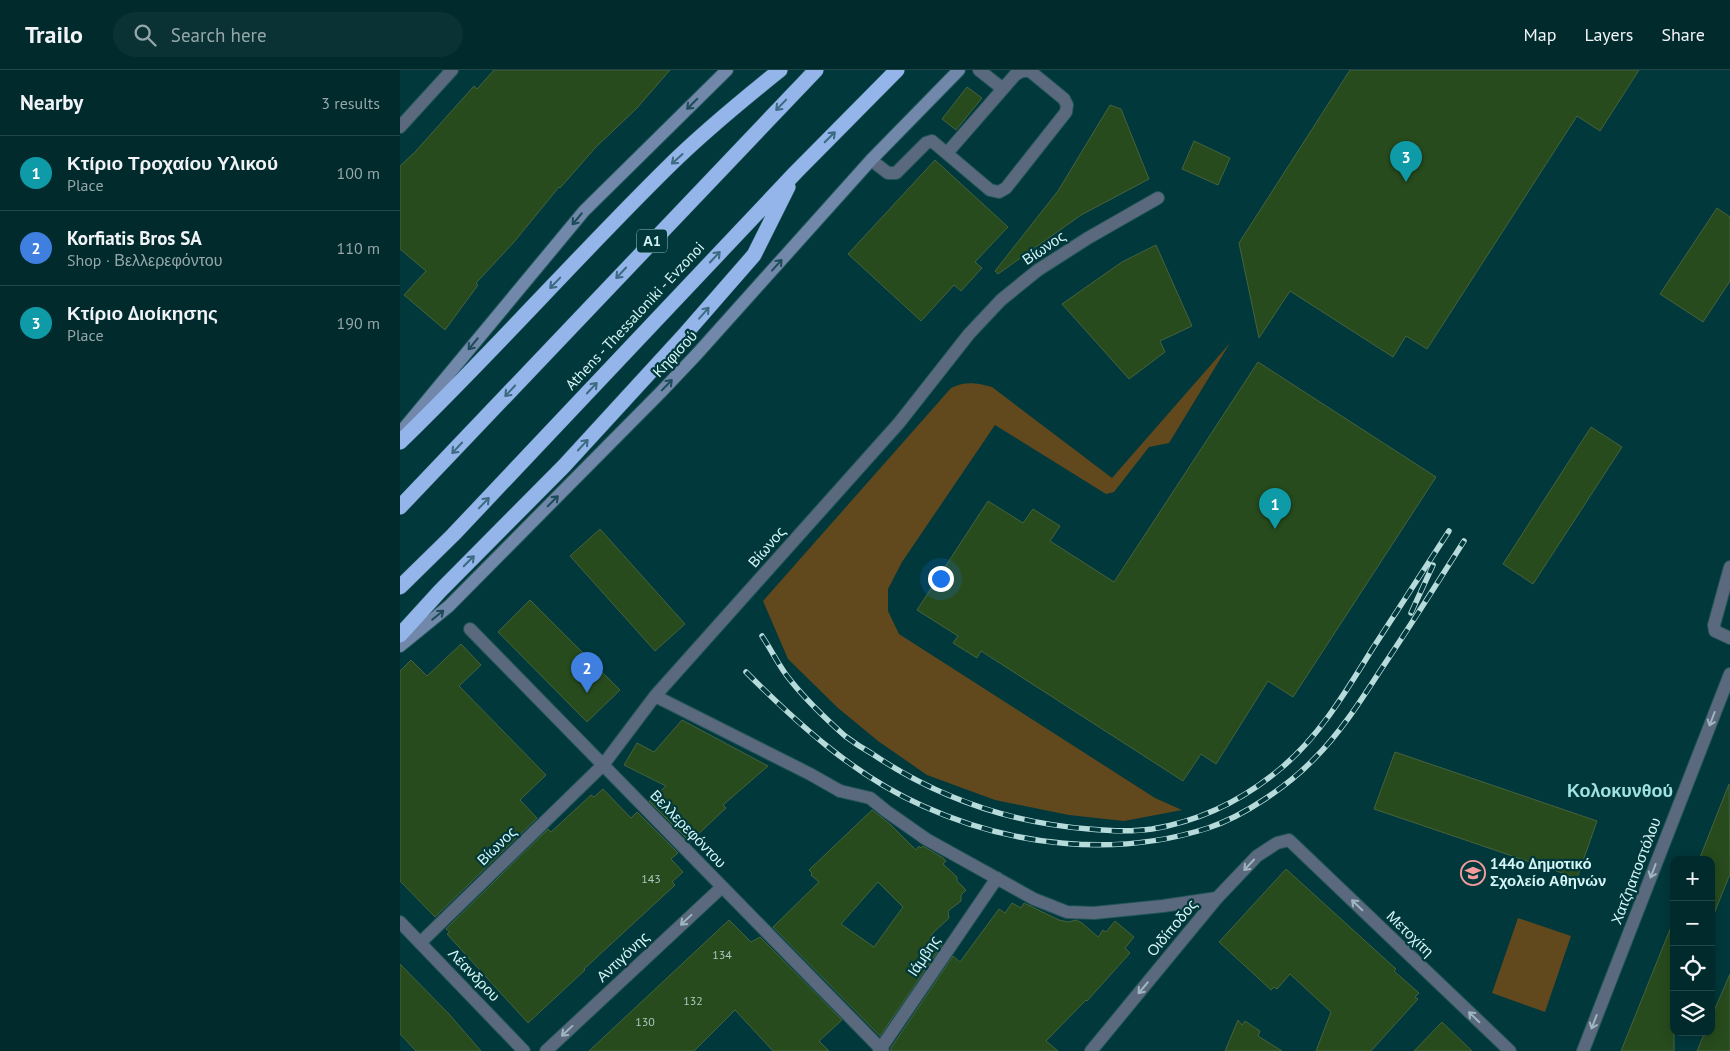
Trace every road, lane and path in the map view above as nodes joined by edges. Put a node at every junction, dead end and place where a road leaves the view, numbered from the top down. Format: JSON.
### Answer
{"nodes":[{"id":1,"x":452,"y":70,"type":"edge"},
{"id":2,"x":727,"y":70,"type":"edge"},
{"id":3,"x":780,"y":70,"type":"edge"},
{"id":4,"x":816,"y":70,"type":"edge"},
{"id":5,"x":897,"y":70,"type":"edge"},
{"id":6,"x":960,"y":70,"type":"edge"},
{"id":7,"x":979,"y":70,"type":"edge"},
{"id":8,"x":1003,"y":89,"type":"junction"},
{"id":9,"x":400,"y":128,"type":"edge"},
{"id":10,"x":947,"y":153,"type":"junction"},
{"id":11,"x":871,"y":160,"type":"junction"},
{"id":12,"x":796,"y":172,"type":"junction"},
{"id":13,"x":1158,"y":198,"type":"dead end"},
{"id":14,"x":400,"y":432,"type":"edge"},
{"id":15,"x":400,"y":442,"type":"edge"},
{"id":16,"x":400,"y":507,"type":"edge"},
{"id":17,"x":1730,"y":567,"type":"edge"},
{"id":18,"x":400,"y":587,"type":"edge"},
{"id":19,"x":470,"y":629,"type":"dead end"},
{"id":20,"x":400,"y":635,"type":"edge"},
{"id":21,"x":1730,"y":638,"type":"edge"},
{"id":22,"x":400,"y":646,"type":"edge"},
{"id":23,"x":1730,"y":674,"type":"edge"},
{"id":24,"x":655,"y":696,"type":"junction"},
{"id":25,"x":603,"y":765,"type":"junction"},
{"id":26,"x":1289,"y":840,"type":"joint"},
{"id":27,"x":997,"y":878,"type":"junction"},
{"id":28,"x":722,"y":887,"type":"junction"},
{"id":29,"x":1217,"y":898,"type":"junction"},
{"id":30,"x":400,"y":922,"type":"edge"},
{"id":31,"x":420,"y":943,"type":"junction"},
{"id":32,"x":881,"y":1050,"type":"edge"},
{"id":33,"x":524,"y":1051,"type":"edge"},
{"id":34,"x":546,"y":1051,"type":"edge"},
{"id":35,"x":1091,"y":1051,"type":"edge"},
{"id":36,"x":1510,"y":1051,"type":"edge"},
{"id":37,"x":1583,"y":1051,"type":"edge"}],
"edges":[{"from":1,"to":9,"type":"street"},
{"from":2,"to":14,"type":"main road","one_way":true},
{"from":3,"to":15,"type":"highway","one_way":true},
{"from":4,"to":16,"type":"highway","number":"Α1","one_way":true},
{"from":12,"to":5,"type":"highway","name":"Athens - Thessaloniki - Evzonoi","one_way":true},
{"from":6,"to":11,"type":"main road","name":"Κηφισού"},
{"from":7,"to":8,"type":"street"},
{"from":8,"to":10,"type":"street"},
{"from":8,"to":10,"type":"street"},
{"from":10,"to":11,"type":"street"},
{"from":22,"to":11,"type":"main road","name":"Κηφισού","one_way":true},
{"from":18,"to":12,"type":"highway","name":"Athens - Thessaloniki - Evzonoi","one_way":true},
{"from":20,"to":12,"type":"highway","one_way":true},
{"from":13,"to":24,"type":"street","name":"Βίωνος"},
{"from":17,"to":21,"type":"street"},
{"from":19,"to":25,"type":"street","name":"Βελλερεφόντου"},
{"from":23,"to":37,"type":"street","name":"Χατζηαποστόλου","one_way":true},
{"from":24,"to":25,"type":"street","name":"Βίωνος"},
{"from":24,"to":27,"type":"street"},
{"from":25,"to":28,"type":"street","name":"Βελλερεφόντου"},
{"from":25,"to":31,"type":"street","name":"Βίωνος"},
{"from":26,"to":29,"type":"street","name":"Οιδίποδος","one_way":true},
{"from":36,"to":26,"type":"street","name":"Μετοχίτη","one_way":true},
{"from":27,"to":29,"type":"street"},
{"from":27,"to":32,"type":"street","name":"Ιάμβης"},
{"from":28,"to":32,"type":"street","name":"Βελλερεφόντου"},
{"from":28,"to":34,"type":"street","name":"Αντιγόνης","one_way":true},
{"from":29,"to":35,"type":"street","name":"Οιδίποδος","one_way":true},
{"from":30,"to":31,"type":"street","name":"Λέανδρου"},
{"from":31,"to":33,"type":"street","name":"Λέανδρου"}]}
